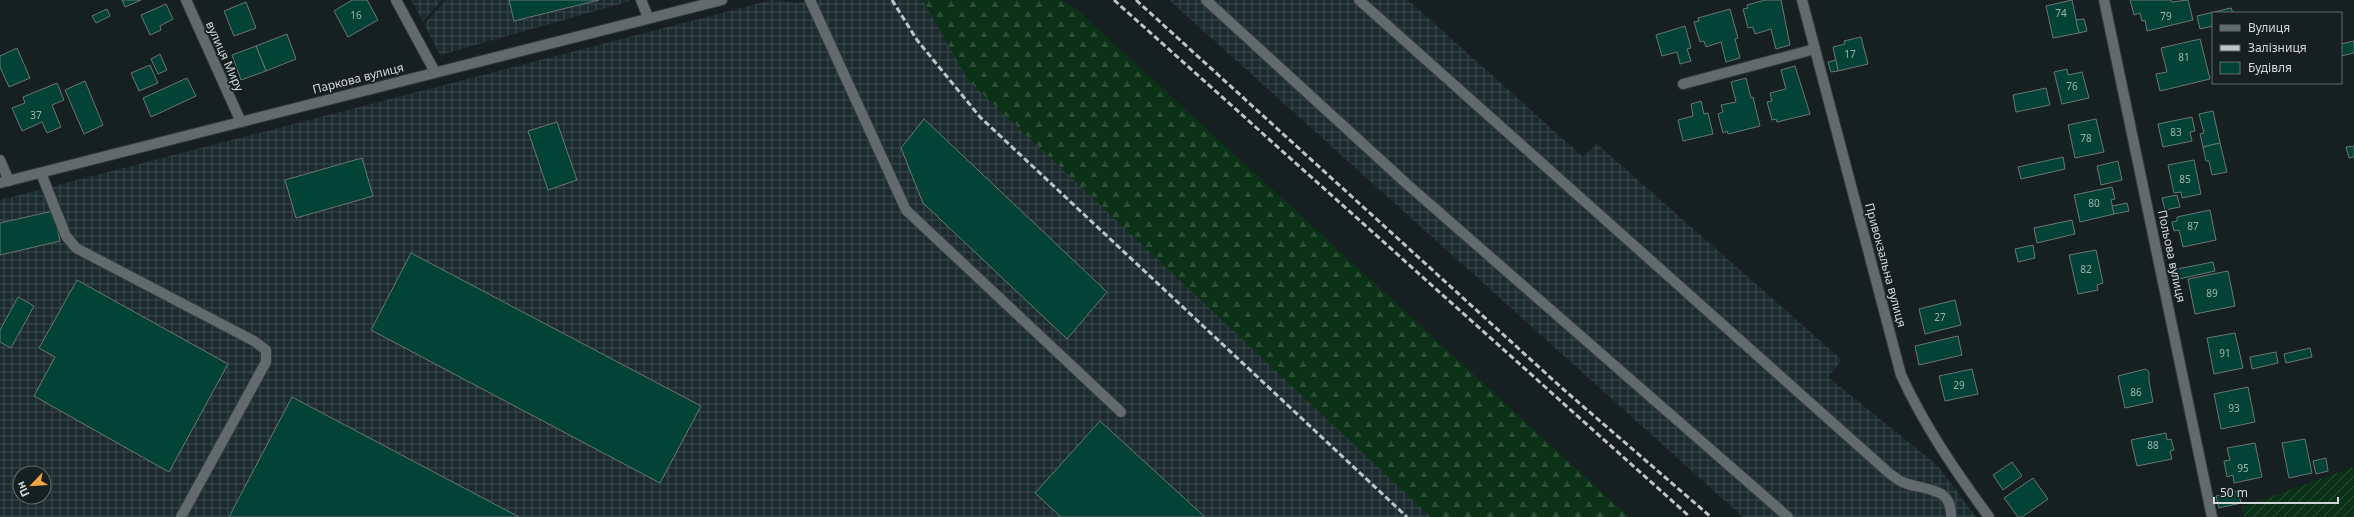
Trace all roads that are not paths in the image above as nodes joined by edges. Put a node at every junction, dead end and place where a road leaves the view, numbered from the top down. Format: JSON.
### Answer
{"nodes":[{"id":1,"x":186,"y":0,"type":"edge"},
{"id":2,"x":396,"y":0,"type":"edge"},
{"id":3,"x":641,"y":0,"type":"edge"},
{"id":4,"x":722,"y":0,"type":"edge"},
{"id":5,"x":810,"y":0,"type":"edge"},
{"id":6,"x":1206,"y":0,"type":"edge"},
{"id":7,"x":1359,"y":0,"type":"edge"},
{"id":8,"x":1802,"y":0,"type":"edge"},
{"id":9,"x":2104,"y":0,"type":"edge"},
{"id":10,"x":648,"y":17,"type":"junction"},
{"id":11,"x":1815,"y":49,"type":"junction"},
{"id":12,"x":435,"y":72,"type":"junction"},
{"id":13,"x":1683,"y":84,"type":"dead end"},
{"id":14,"x":241,"y":122,"type":"junction"},
{"id":15,"x":0,"y":160,"type":"edge"},
{"id":16,"x":42,"y":173,"type":"junction"},
{"id":17,"x":5,"y":182,"type":"edge"},
{"id":18,"x":1121,"y":412,"type":"dead end"},
{"id":19,"x":181,"y":517,"type":"edge"},
{"id":20,"x":1788,"y":517,"type":"edge"},
{"id":21,"x":1951,"y":517,"type":"edge"},
{"id":22,"x":1989,"y":517,"type":"edge"},
{"id":23,"x":2212,"y":517,"type":"edge"}],
"edges":[{"from":1,"to":14,"type":"street","name":"вулиця Миру"},
{"from":2,"to":12,"type":"street"},
{"from":3,"to":10,"type":"street"},
{"from":4,"to":10,"type":"street","name":"Паркова вулиця"},
{"from":5,"to":18,"type":"street"},
{"from":6,"to":20,"type":"street"},
{"from":7,"to":21,"type":"street"},
{"from":8,"to":11,"type":"street","name":"Привокзальна вулиця"},
{"from":9,"to":23,"type":"street","name":"Польова вулиця"},
{"from":10,"to":12,"type":"street","name":"Паркова вулиця"},
{"from":11,"to":13,"type":"street"},
{"from":11,"to":22,"type":"street","name":"Привокзальна вулиця"},
{"from":12,"to":14,"type":"street","name":"Паркова вулиця"},
{"from":14,"to":16,"type":"street","name":"Паркова вулиця"},
{"from":15,"to":17,"type":"street"},
{"from":16,"to":17,"type":"street","name":"Паркова вулиця"},
{"from":16,"to":19,"type":"street"}]}
